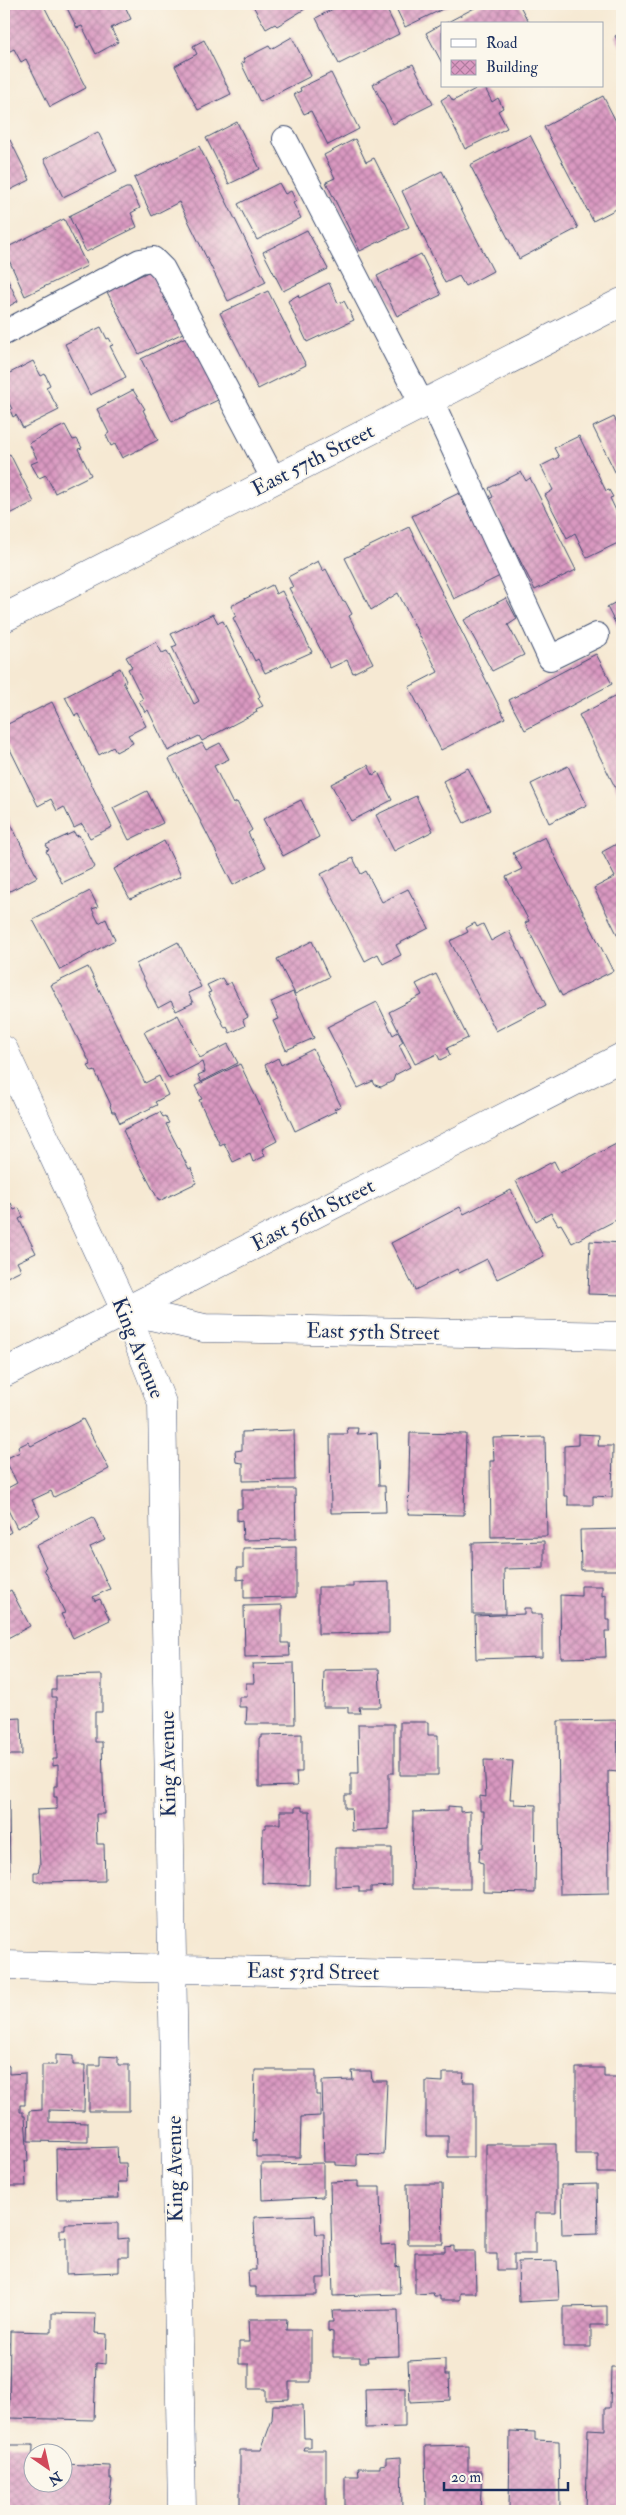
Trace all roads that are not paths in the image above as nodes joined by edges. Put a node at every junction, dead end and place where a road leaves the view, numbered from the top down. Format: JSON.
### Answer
{"nodes":[{"id":1,"x":285,"y":139,"type":"dead end"},
{"id":2,"x":622,"y":302,"type":"edge"},
{"id":3,"x":4,"y":333,"type":"edge"},
{"id":4,"x":427,"y":402,"type":"junction"},
{"id":5,"x":274,"y":480,"type":"junction"},
{"id":6,"x":4,"y":618,"type":"edge"},
{"id":7,"x":597,"y":635,"type":"dead end"},
{"id":8,"x":4,"y":1050,"type":"edge"},
{"id":9,"x":622,"y":1057,"type":"edge"},
{"id":10,"x":125,"y":1310,"type":"junction"},
{"id":11,"x":622,"y":1336,"type":"edge"},
{"id":12,"x":4,"y":1374,"type":"edge"},
{"id":13,"x":4,"y":1965,"type":"edge"},
{"id":14,"x":172,"y":1969,"type":"junction"},
{"id":15,"x":622,"y":1979,"type":"edge"},
{"id":16,"x":182,"y":2511,"type":"edge"}],
"edges":[{"from":1,"to":4,"type":"lane"},
{"from":2,"to":4,"type":"street","name":"East 57th Street"},
{"from":3,"to":5,"type":"lane"},
{"from":4,"to":5,"type":"street","name":"East 57th Street"},
{"from":4,"to":7,"type":"lane"},
{"from":5,"to":6,"type":"street","name":"East 57th Street"},
{"from":8,"to":10,"type":"street","name":"King Avenue"},
{"from":9,"to":10,"type":"street","name":"East 56th Street"},
{"from":10,"to":11,"type":"street","name":"East 55th Street"},
{"from":10,"to":12,"type":"street","name":"East 56th Street"},
{"from":10,"to":14,"type":"street","name":"King Avenue"},
{"from":13,"to":14,"type":"street","name":"East 53rd Street"},
{"from":14,"to":15,"type":"street","name":"East 53rd Street"},
{"from":14,"to":16,"type":"street","name":"King Avenue"}]}
